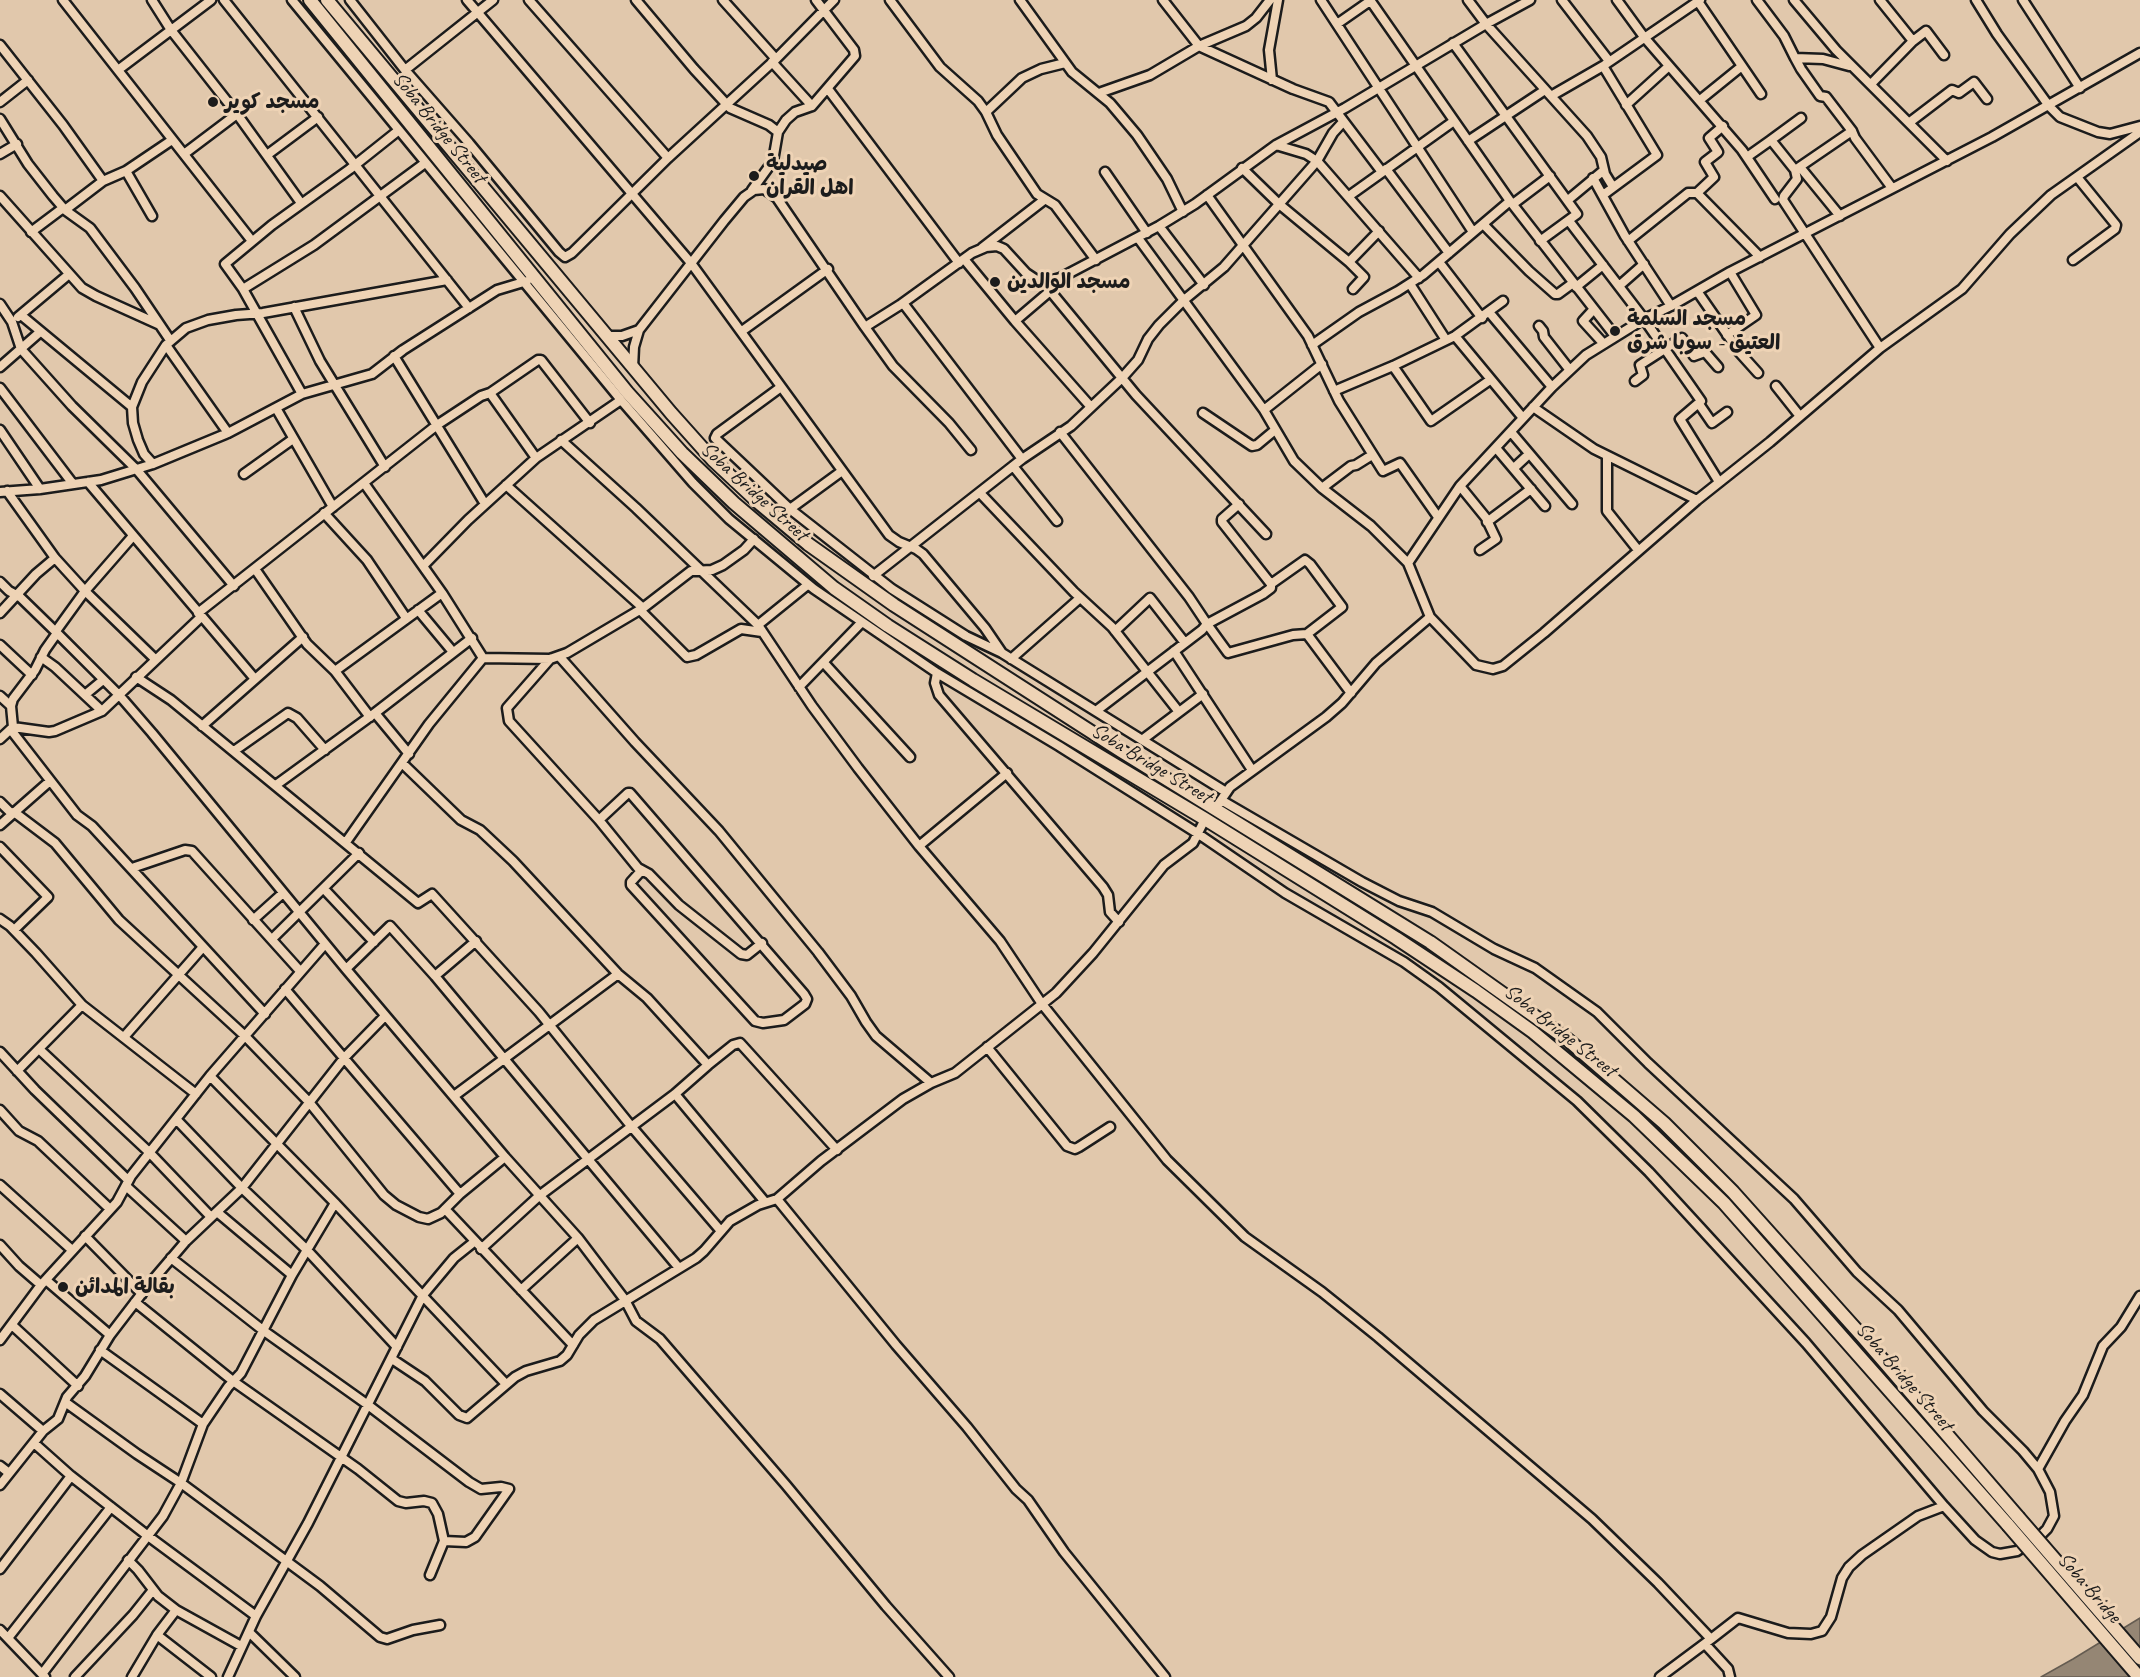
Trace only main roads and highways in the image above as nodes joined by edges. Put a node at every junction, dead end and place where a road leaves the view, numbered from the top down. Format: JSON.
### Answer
{"nodes":[{"id":1,"x":310,"y":0,"type":"edge"},
{"id":2,"x":327,"y":0,"type":"edge"},
{"id":3,"x":783,"y":523,"type":"junction"},
{"id":4,"x":771,"y":536,"type":"junction"},
{"id":5,"x":2013,"y":1521,"type":"junction"},
{"id":6,"x":2140,"y":1658,"type":"edge"},
{"id":7,"x":2139,"y":1677,"type":"edge"}],
"edges":[{"from":1,"to":4,"type":"highway","name":"Soba Bridge Street"},
{"from":2,"to":3,"type":"highway","name":"Soba Bridge Street"},
{"from":3,"to":4,"type":"highway"},
{"from":3,"to":5,"type":"highway","name":"Soba Bridge Street"},
{"from":4,"to":5,"type":"highway","name":"Soba Bridge Street"},
{"from":5,"to":6,"type":"highway","name":"Soba Bridge","bridge":true},
{"from":5,"to":7,"type":"highway","name":"Soba Bridge","bridge":true}]}
